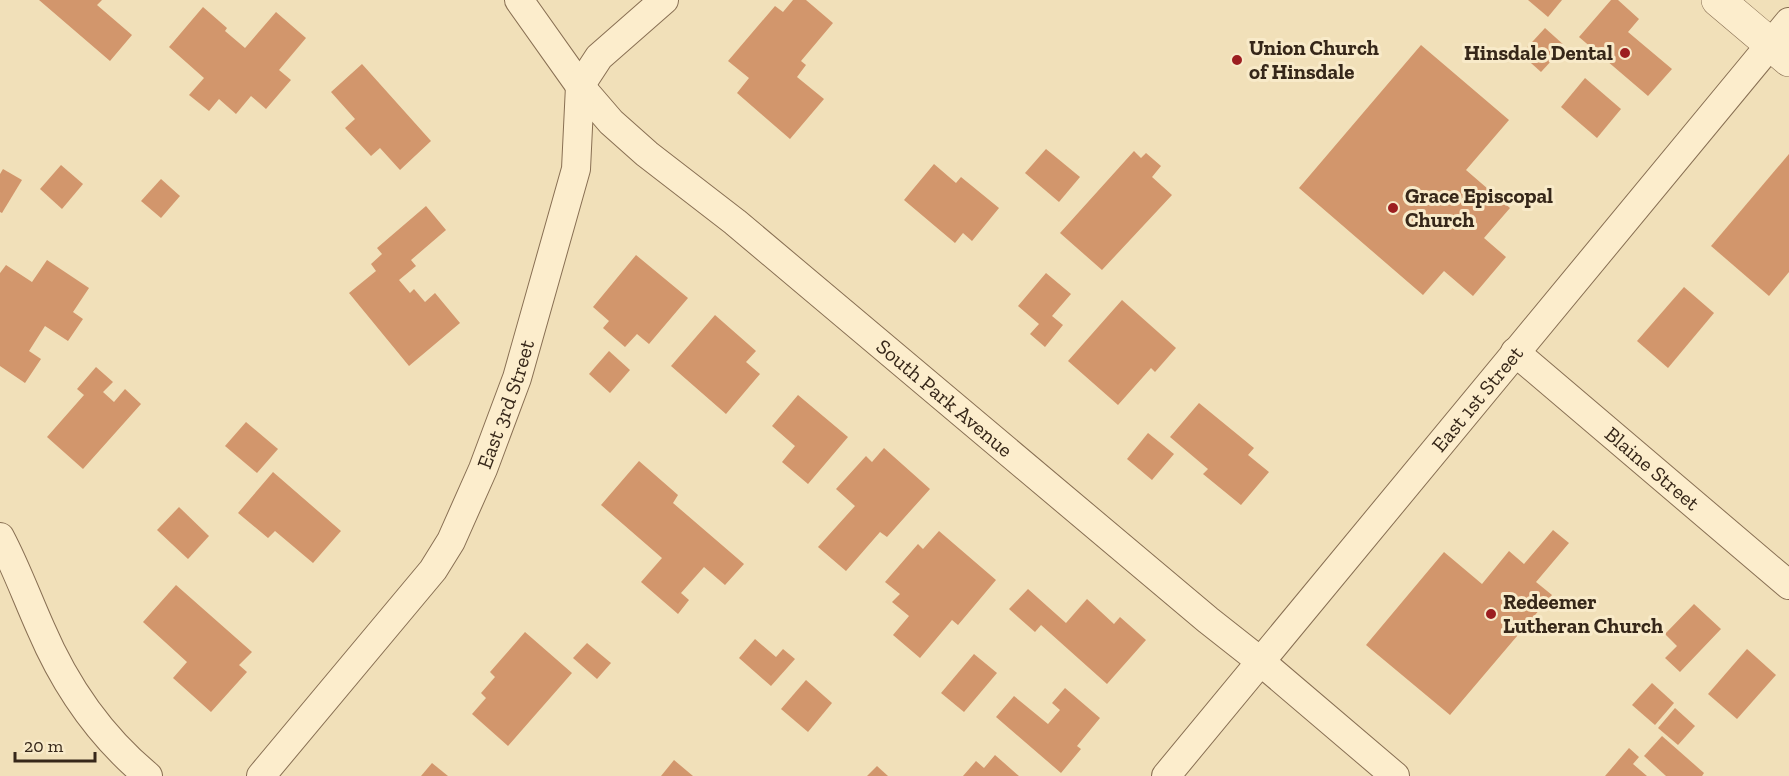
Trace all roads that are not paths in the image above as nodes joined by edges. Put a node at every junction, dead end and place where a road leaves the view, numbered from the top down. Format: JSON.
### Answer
{"nodes":[{"id":1,"x":519,"y":0,"type":"edge"},
{"id":2,"x":664,"y":0,"type":"edge"},
{"id":3,"x":1718,"y":0,"type":"edge"},
{"id":4,"x":1783,"y":42,"type":"edge"},
{"id":5,"x":580,"y":86,"type":"junction"},
{"id":6,"x":1515,"y":352,"type":"junction"},
{"id":7,"x":0,"y":537,"type":"edge"},
{"id":8,"x":1789,"y":585,"type":"edge"},
{"id":9,"x":1260,"y":661,"type":"junction"},
{"id":10,"x":148,"y":776,"type":"edge"},
{"id":11,"x":261,"y":776,"type":"edge"},
{"id":12,"x":1166,"y":776,"type":"edge"},
{"id":13,"x":1395,"y":776,"type":"edge"}],
"edges":[{"from":1,"to":5,"type":"street","name":"South Park Avenue"},
{"from":2,"to":5,"type":"street"},
{"from":3,"to":4,"type":"street"},
{"from":4,"to":6,"type":"street","name":"East 1st Street"},
{"from":5,"to":9,"type":"street","name":"South Park Avenue"},
{"from":5,"to":11,"type":"street","name":"East 3rd Street"},
{"from":6,"to":8,"type":"street","name":"Blaine Street"},
{"from":6,"to":9,"type":"street","name":"East 1st Street"},
{"from":7,"to":10,"type":"street"},
{"from":9,"to":12,"type":"street","name":"East 1st Street"},
{"from":9,"to":13,"type":"street","name":"South Park Avenue"}]}
